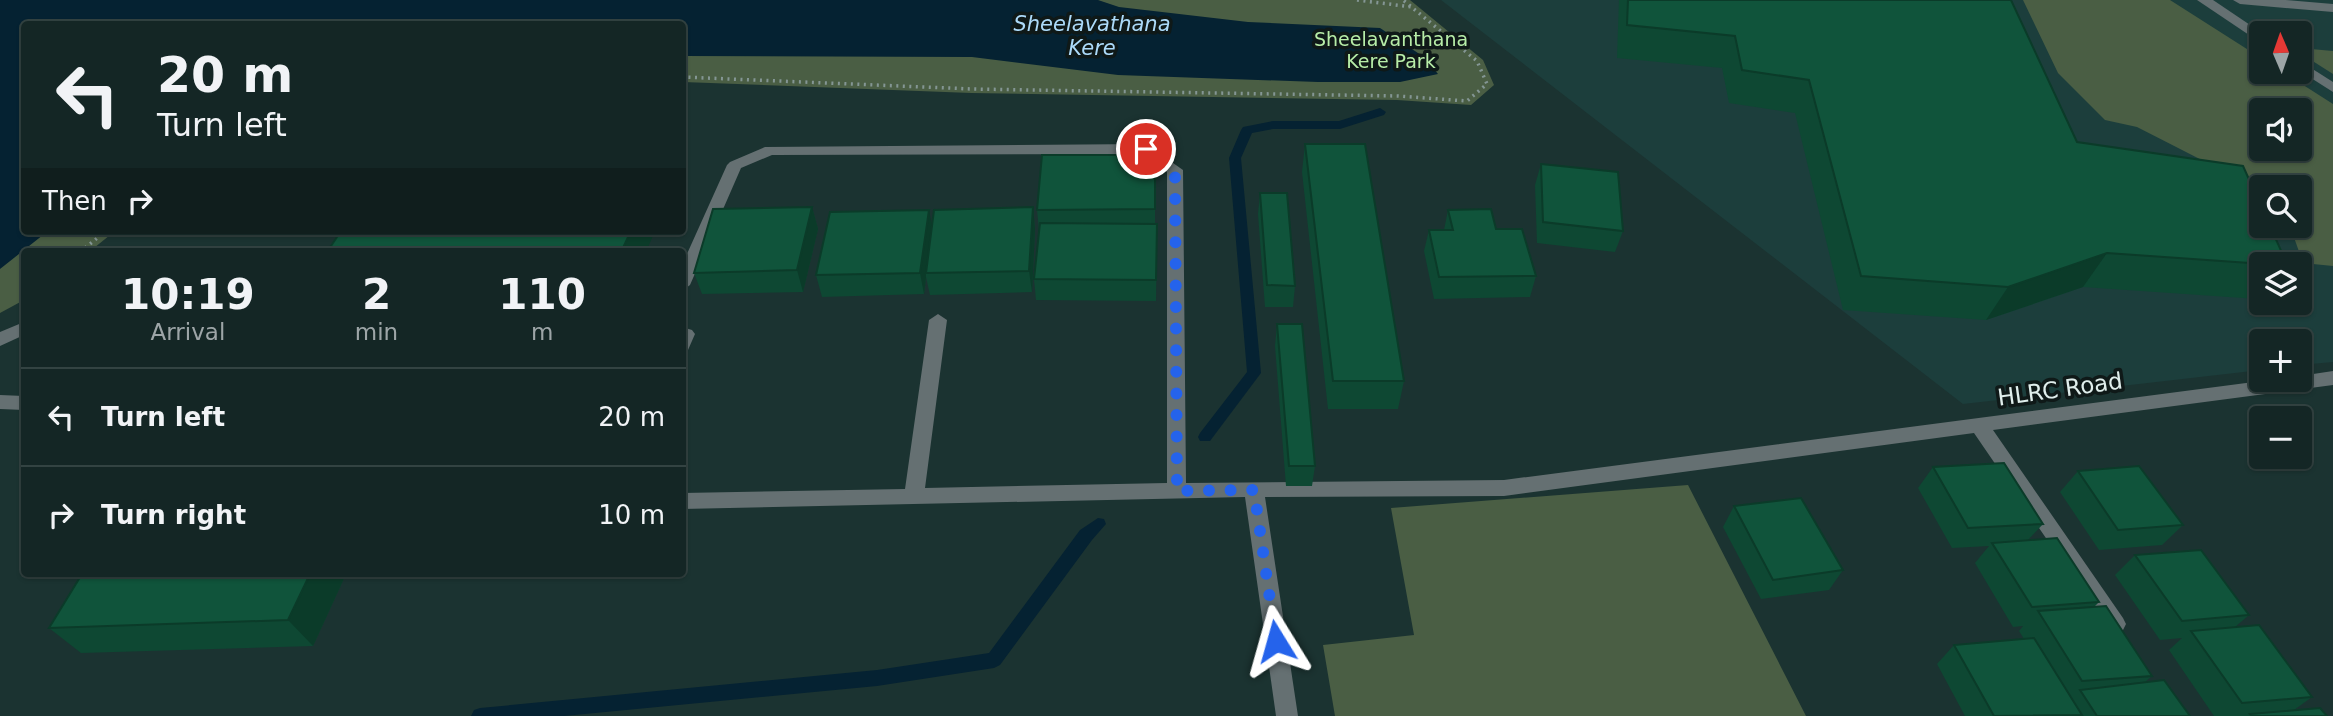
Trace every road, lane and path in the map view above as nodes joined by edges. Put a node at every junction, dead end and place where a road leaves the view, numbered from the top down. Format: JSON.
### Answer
{"nodes":[{"id":1,"x":1357,"y":0,"type":"edge"},
{"id":2,"x":1403,"y":0,"type":"edge"},
{"id":3,"x":2204,"y":0,"type":"edge"},
{"id":4,"x":2239,"y":0,"type":"edge"},
{"id":5,"x":1412,"y":7,"type":"junction"},
{"id":6,"x":2333,"y":8,"type":"edge"},
{"id":7,"x":2249,"y":30,"type":"edge"},
{"id":8,"x":2312,"y":73,"type":"edge"},
{"id":9,"x":686,"y":78,"type":"edge"},
{"id":10,"x":2333,"y":88,"type":"edge"},
{"id":11,"x":101,"y":235,"type":"edge"},
{"id":12,"x":85,"y":248,"type":"edge"},
{"id":13,"x":686,"y":276,"type":"edge"},
{"id":14,"x":938,"y":320,"type":"dead end"},
{"id":15,"x":21,"y":330,"type":"edge"},
{"id":16,"x":0,"y":340,"type":"edge"},
{"id":17,"x":2333,"y":378,"type":"edge"},
{"id":18,"x":0,"y":402,"type":"edge"},
{"id":19,"x":21,"y":403,"type":"edge"},
{"id":20,"x":1979,"y":425,"type":"junction"},
{"id":21,"x":1254,"y":490,"type":"junction"},
{"id":22,"x":1177,"y":491,"type":"junction"},
{"id":23,"x":914,"y":496,"type":"junction"},
{"id":24,"x":686,"y":501,"type":"edge"},
{"id":25,"x":2126,"y":638,"type":"edge"},
{"id":26,"x":1287,"y":716,"type":"edge"}],
"edges":[{"from":1,"to":5,"type":"path"},
{"from":2,"to":5,"type":"path"},
{"from":3,"to":7,"type":"street"},
{"from":4,"to":6,"type":"street"},
{"from":5,"to":9,"type":"path"},
{"from":8,"to":10,"type":"street"},
{"from":11,"to":12,"type":"path"},
{"from":13,"to":22,"type":"street"},
{"from":14,"to":23,"type":"street"},
{"from":15,"to":16,"type":"street"},
{"from":17,"to":20,"type":"street","name":"HLRC Road"},
{"from":18,"to":19,"type":"street"},
{"from":20,"to":21,"type":"street"},
{"from":20,"to":25,"type":"street","name":"HLRC Road"},
{"from":21,"to":22,"type":"street"},
{"from":21,"to":26,"type":"street"},
{"from":22,"to":23,"type":"street"},
{"from":23,"to":24,"type":"street"}]}
